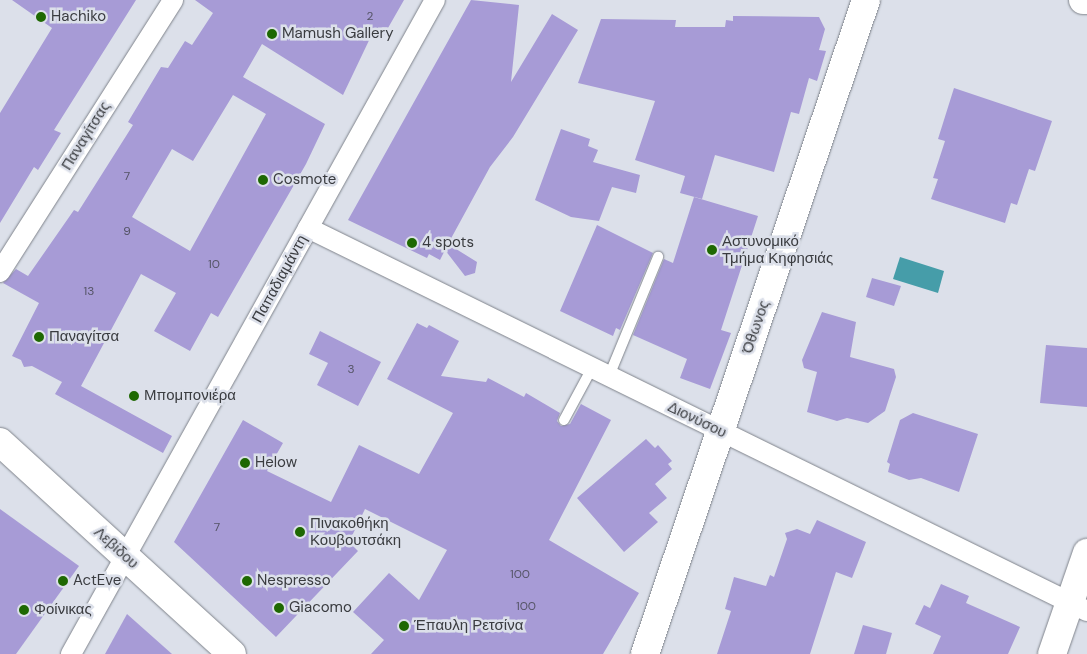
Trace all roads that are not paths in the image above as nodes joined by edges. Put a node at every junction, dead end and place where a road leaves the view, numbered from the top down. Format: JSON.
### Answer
{"nodes":[{"id":1,"x":172,"y":0,"type":"edge"},
{"id":2,"x":435,"y":0,"type":"edge"},
{"id":3,"x":866,"y":0,"type":"edge"},
{"id":4,"x":308,"y":228,"type":"junction"},
{"id":5,"x":658,"y":257,"type":"dead end"},
{"id":6,"x":0,"y":272,"type":"edge"},
{"id":7,"x":600,"y":372,"type":"junction"},
{"id":8,"x":564,"y":420,"type":"dead end"},
{"id":9,"x":720,"y":431,"type":"junction"},
{"id":10,"x":0,"y":442,"type":"edge"},
{"id":11,"x":1087,"y":553,"type":"edge"},
{"id":12,"x":127,"y":558,"type":"junction"},
{"id":13,"x":1078,"y":607,"type":"edge"},
{"id":14,"x":71,"y":654,"type":"edge"},
{"id":15,"x":232,"y":654,"type":"edge"},
{"id":16,"x":645,"y":654,"type":"edge"},
{"id":17,"x":1052,"y":654,"type":"edge"}],
"edges":[{"from":1,"to":6,"type":"street","name":"Παναγίτσας"},
{"from":2,"to":4,"type":"street","name":"Παπαδιαμάντη"},
{"from":3,"to":9,"type":"street","name":"Όθωνος"},
{"from":4,"to":7,"type":"street","name":"Διονύσου"},
{"from":4,"to":12,"type":"street","name":"Παπαδιαμάντη"},
{"from":5,"to":7,"type":"lane"},
{"from":7,"to":8,"type":"lane"},
{"from":7,"to":9,"type":"street","name":"Διονύσου"},
{"from":9,"to":13,"type":"street","name":"Διονύσου"},
{"from":9,"to":16,"type":"street","name":"Όθωνος"},
{"from":10,"to":12,"type":"street","name":"Λεβίδου"},
{"from":11,"to":13,"type":"street"},
{"from":12,"to":14,"type":"street","name":"Παπαδιαμάντη"},
{"from":12,"to":15,"type":"street","name":"Λεβίδου"},
{"from":13,"to":17,"type":"street"}]}
